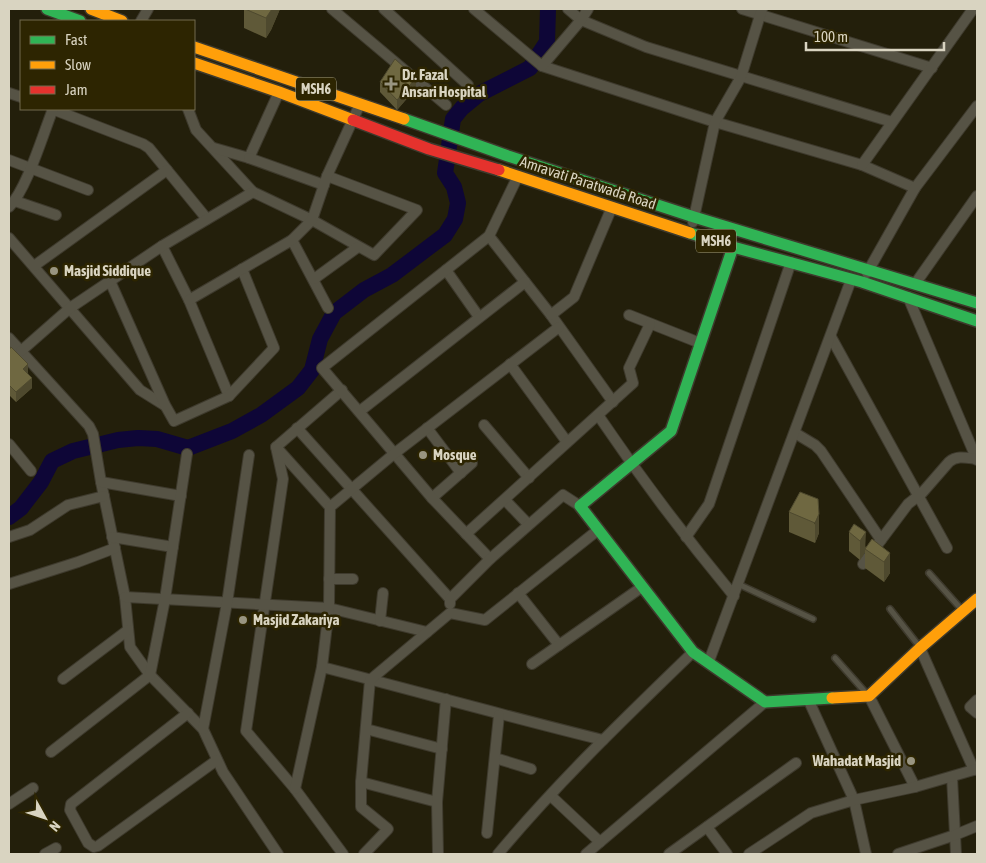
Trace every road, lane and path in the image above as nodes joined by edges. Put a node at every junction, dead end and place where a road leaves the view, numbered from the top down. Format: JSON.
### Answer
{"nodes":[{"id":1,"x":47,"y":9,"type":"edge"},
{"id":2,"x":91,"y":9,"type":"edge"},
{"id":3,"x":148,"y":9,"type":"edge"},
{"id":4,"x":332,"y":9,"type":"edge"},
{"id":5,"x":384,"y":9,"type":"edge"},
{"id":6,"x":474,"y":9,"type":"edge"},
{"id":7,"x":568,"y":9,"type":"edge"},
{"id":8,"x":588,"y":9,"type":"edge"},
{"id":9,"x":742,"y":9,"type":"edge"},
{"id":10,"x":973,"y":9,"type":"edge"},
{"id":11,"x":761,"y":12,"type":"edge"},
{"id":12,"x":77,"y":20,"type":"edge"},
{"id":13,"x":119,"y":20,"type":"edge"},
{"id":14,"x":142,"y":20,"type":"edge"},
{"id":15,"x":581,"y":20,"type":"junction"},
{"id":16,"x":195,"y":47,"type":"edge"},
{"id":17,"x":195,"y":63,"type":"edge"},
{"id":18,"x":540,"y":64,"type":"junction"},
{"id":19,"x":932,"y":68,"type":"junction"},
{"id":20,"x":741,"y":77,"type":"junction"},
{"id":21,"x":468,"y":85,"type":"dead end"},
{"id":22,"x":279,"y":92,"type":"junction"},
{"id":23,"x":360,"y":104,"type":"junction"},
{"id":24,"x":446,"y":105,"type":"dead end"},
{"id":25,"x":977,"y":106,"type":"edge"},
{"id":26,"x":52,"y":110,"type":"edge"},
{"id":27,"x":55,"y":110,"type":"edge"},
{"id":28,"x":188,"y":110,"type":"edge"},
{"id":29,"x":352,"y":120,"type":"junction"},
{"id":30,"x":715,"y":122,"type":"junction"},
{"id":31,"x":892,"y":122,"type":"junction"},
{"id":32,"x":213,"y":148,"type":"junction"},
{"id":33,"x":250,"y":158,"type":"junction"},
{"id":34,"x":9,"y":160,"type":"edge"},
{"id":35,"x":862,"y":165,"type":"junction"},
{"id":36,"x":31,"y":168,"type":"junction"},
{"id":37,"x":167,"y":170,"type":"junction"},
{"id":38,"x":518,"y":176,"type":"junction"},
{"id":39,"x":326,"y":181,"type":"junction"},
{"id":40,"x":915,"y":188,"type":"junction"},
{"id":41,"x":88,"y":190,"type":"dead end"},
{"id":42,"x":253,"y":192,"type":"junction"},
{"id":43,"x":977,"y":196,"type":"edge"},
{"id":44,"x":12,"y":204,"type":"edge"},
{"id":45,"x":612,"y":207,"type":"junction"},
{"id":46,"x":56,"y":214,"type":"dead end"},
{"id":47,"x":694,"y":217,"type":"junction"},
{"id":48,"x":207,"y":219,"type":"junction"},
{"id":49,"x":312,"y":220,"type":"junction"},
{"id":50,"x":691,"y":233,"type":"junction"},
{"id":51,"x":490,"y":236,"type":"junction"},
{"id":52,"x":9,"y":238,"type":"edge"},
{"id":53,"x":292,"y":240,"type":"junction"},
{"id":54,"x":162,"y":246,"type":"junction"},
{"id":55,"x":358,"y":247,"type":"junction"},
{"id":56,"x":733,"y":247,"type":"junction"},
{"id":57,"x":791,"y":262,"type":"junction"},
{"id":58,"x":34,"y":266,"type":"junction"},
{"id":59,"x":242,"y":269,"type":"junction"},
{"id":60,"x":869,"y":269,"type":"junction"},
{"id":61,"x":446,"y":270,"type":"junction"},
{"id":62,"x":314,"y":279,"type":"junction"},
{"id":63,"x":110,"y":281,"type":"junction"},
{"id":64,"x":856,"y":281,"type":"junction"},
{"id":65,"x":525,"y":282,"type":"junction"},
{"id":66,"x":915,"y":284,"type":"junction"},
{"id":67,"x":908,"y":297,"type":"junction"},
{"id":68,"x":190,"y":300,"type":"junction"},
{"id":69,"x":977,"y":303,"type":"edge"},
{"id":70,"x":70,"y":308,"type":"junction"},
{"id":71,"x":328,"y":308,"type":"dead end"},
{"id":72,"x":551,"y":315,"type":"junction"},
{"id":73,"x":628,"y":315,"type":"dead end"},
{"id":74,"x":479,"y":317,"type":"junction"},
{"id":75,"x":977,"y":321,"type":"edge"},
{"id":76,"x":650,"y":324,"type":"junction"},
{"id":77,"x":559,"y":327,"type":"junction"},
{"id":78,"x":831,"y":337,"type":"junction"},
{"id":79,"x":9,"y":338,"type":"edge"},
{"id":80,"x":700,"y":343,"type":"junction"},
{"id":81,"x":21,"y":352,"type":"junction"},
{"id":82,"x":510,"y":364,"type":"junction"},
{"id":83,"x":342,"y":390,"type":"junction"},
{"id":84,"x":229,"y":396,"type":"junction"},
{"id":85,"x":612,"y":402,"type":"junction"},
{"id":86,"x":165,"y":406,"type":"junction"},
{"id":87,"x":360,"y":411,"type":"junction"},
{"id":88,"x":598,"y":414,"type":"junction"},
{"id":89,"x":484,"y":425,"type":"dead end"},
{"id":90,"x":297,"y":428,"type":"junction"},
{"id":91,"x":427,"y":428,"type":"junction"},
{"id":92,"x":795,"y":433,"type":"junction"},
{"id":93,"x":567,"y":442,"type":"junction"},
{"id":94,"x":9,"y":444,"type":"edge"},
{"id":95,"x":276,"y":447,"type":"junction"},
{"id":96,"x":395,"y":453,"type":"junction"},
{"id":97,"x":187,"y":454,"type":"dead end"},
{"id":98,"x":249,"y":455,"type":"dead end"},
{"id":99,"x":977,"y":460,"type":"edge"},
{"id":100,"x":631,"y":463,"type":"junction"},
{"id":101,"x":472,"y":464,"type":"dead end"},
{"id":102,"x":31,"y":470,"type":"dead end"},
{"id":103,"x":461,"y":473,"type":"junction"},
{"id":104,"x":529,"y":478,"type":"junction"},
{"id":105,"x":101,"y":482,"type":"junction"},
{"id":106,"x":351,"y":489,"type":"junction"},
{"id":107,"x":104,"y":496,"type":"junction"},
{"id":108,"x":181,"y":496,"type":"junction"},
{"id":109,"x":920,"y":496,"type":"junction"},
{"id":110,"x":432,"y":498,"type":"junction"},
{"id":111,"x":504,"y":500,"type":"junction"},
{"id":112,"x":580,"y":506,"type":"junction"},
{"id":113,"x":330,"y":508,"type":"junction"},
{"id":114,"x":528,"y":524,"type":"junction"},
{"id":115,"x":598,"y":530,"type":"junction"},
{"id":116,"x":466,"y":534,"type":"junction"},
{"id":117,"x":9,"y":537,"type":"edge"},
{"id":118,"x":112,"y":537,"type":"junction"},
{"id":119,"x":686,"y":537,"type":"junction"},
{"id":120,"x":881,"y":540,"type":"junction"},
{"id":121,"x":173,"y":547,"type":"junction"},
{"id":122,"x":115,"y":548,"type":"junction"},
{"id":123,"x":947,"y":548,"type":"dead end"},
{"id":124,"x":490,"y":559,"type":"junction"},
{"id":125,"x":863,"y":564,"type":"dead end"},
{"id":126,"x":929,"y":573,"type":"dead end"},
{"id":127,"x":329,"y":579,"type":"junction"},
{"id":128,"x":353,"y":579,"type":"dead end"},
{"id":129,"x":9,"y":584,"type":"edge"},
{"id":130,"x":738,"y":584,"type":"junction"},
{"id":131,"x":642,"y":587,"type":"junction"},
{"id":132,"x":383,"y":592,"type":"dead end"},
{"id":133,"x":518,"y":594,"type":"junction"},
{"id":134,"x":734,"y":596,"type":"junction"},
{"id":135,"x":125,"y":597,"type":"junction"},
{"id":136,"x":450,"y":598,"type":"junction"},
{"id":137,"x":165,"y":599,"type":"junction"},
{"id":138,"x":977,"y":599,"type":"edge"},
{"id":139,"x":227,"y":602,"type":"junction"},
{"id":140,"x":265,"y":605,"type":"junction"},
{"id":141,"x":329,"y":608,"type":"junction"},
{"id":142,"x":890,"y":609,"type":"dead end"},
{"id":143,"x":963,"y":611,"type":"junction"},
{"id":144,"x":450,"y":613,"type":"junction"},
{"id":145,"x":813,"y":619,"type":"dead end"},
{"id":146,"x":380,"y":621,"type":"junction"},
{"id":147,"x":128,"y":630,"type":"junction"},
{"id":148,"x":426,"y":632,"type":"junction"},
{"id":149,"x":559,"y":645,"type":"junction"},
{"id":150,"x":920,"y":648,"type":"junction"},
{"id":151,"x":693,"y":652,"type":"junction"},
{"id":152,"x":835,"y":658,"type":"dead end"},
{"id":153,"x":709,"y":661,"type":"junction"},
{"id":154,"x":532,"y":664,"type":"dead end"},
{"id":155,"x":322,"y":667,"type":"junction"},
{"id":156,"x":150,"y":675,"type":"junction"},
{"id":157,"x":63,"y":678,"type":"dead end"},
{"id":158,"x":370,"y":680,"type":"junction"},
{"id":159,"x":869,"y":696,"type":"junction"},
{"id":160,"x":446,"y":699,"type":"junction"},
{"id":161,"x":808,"y":700,"type":"junction"},
{"id":162,"x":977,"y":700,"type":"edge"},
{"id":163,"x":765,"y":702,"type":"junction"},
{"id":164,"x":188,"y":713,"type":"junction"},
{"id":165,"x":977,"y":713,"type":"edge"},
{"id":166,"x":500,"y":715,"type":"junction"},
{"id":167,"x":203,"y":729,"type":"junction"},
{"id":168,"x":366,"y":730,"type":"junction"},
{"id":169,"x":603,"y":740,"type":"junction"},
{"id":170,"x":442,"y":749,"type":"junction"},
{"id":171,"x":51,"y":752,"type":"dead end"},
{"id":172,"x":494,"y":758,"type":"junction"},
{"id":173,"x":217,"y":760,"type":"junction"},
{"id":174,"x":796,"y":763,"type":"dead end"},
{"id":175,"x":530,"y":769,"type":"dead end"},
{"id":176,"x":976,"y":769,"type":"edge"},
{"id":177,"x":952,"y":777,"type":"junction"},
{"id":178,"x":361,"y":782,"type":"junction"},
{"id":179,"x":915,"y":787,"type":"junction"},
{"id":180,"x":33,"y":788,"type":"dead end"},
{"id":181,"x":295,"y":789,"type":"junction"},
{"id":182,"x":551,"y":796,"type":"junction"},
{"id":183,"x":854,"y":800,"type":"junction"},
{"id":184,"x":437,"y":802,"type":"junction"},
{"id":185,"x":9,"y":804,"type":"edge"},
{"id":186,"x":977,"y":826,"type":"edge"},
{"id":187,"x":707,"y":827,"type":"junction"},
{"id":188,"x":487,"y":833,"type":"dead end"},
{"id":189,"x":955,"y":835,"type":"junction"},
{"id":190,"x":600,"y":842,"type":"junction"},
{"id":191,"x":56,"y":848,"type":"dead end"},
{"id":192,"x":46,"y":854,"type":"edge"},
{"id":193,"x":278,"y":854,"type":"edge"},
{"id":194,"x":342,"y":854,"type":"edge"},
{"id":195,"x":364,"y":854,"type":"edge"},
{"id":196,"x":438,"y":854,"type":"edge"},
{"id":197,"x":498,"y":854,"type":"edge"},
{"id":198,"x":586,"y":854,"type":"edge"},
{"id":199,"x":669,"y":854,"type":"edge"},
{"id":200,"x":727,"y":854,"type":"edge"},
{"id":201,"x":749,"y":854,"type":"edge"},
{"id":202,"x":866,"y":854,"type":"edge"},
{"id":203,"x":898,"y":854,"type":"edge"},
{"id":204,"x":956,"y":854,"type":"edge"}],
"edges":[{"from":1,"to":12,"type":"main road"},
{"from":2,"to":13,"type":"main road"},
{"from":3,"to":14,"type":"street"},
{"from":4,"to":24,"type":"street"},
{"from":5,"to":21,"type":"street"},
{"from":6,"to":18,"type":"street"},
{"from":7,"to":15,"type":"street"},
{"from":8,"to":15,"type":"street"},
{"from":9,"to":11,"type":"street"},
{"from":10,"to":19,"type":"street"},
{"from":11,"to":19,"type":"street"},
{"from":11,"to":20,"type":"street"},
{"from":15,"to":18,"type":"street"},
{"from":15,"to":20,"type":"street"},
{"from":16,"to":23,"type":"main road","name":"Amravati Paratwada Road","number":"MSH6"},
{"from":17,"to":22,"type":"main road","name":"Amravati Paratwada Road","number":"MSH6"},
{"from":18,"to":30,"type":"street"},
{"from":19,"to":31,"type":"street"},
{"from":20,"to":30,"type":"street"},
{"from":20,"to":31,"type":"street"},
{"from":22,"to":29,"type":"main road","name":"Amravati Paratwada Road","number":"MSH6"},
{"from":22,"to":33,"type":"street"},
{"from":23,"to":29,"type":"street"},
{"from":23,"to":47,"type":"main road","name":"Amravati Paratwada Road","number":"MSH6"},
{"from":25,"to":40,"type":"street"},
{"from":26,"to":36,"type":"street"},
{"from":27,"to":37,"type":"street"},
{"from":28,"to":32,"type":"street"},
{"from":29,"to":38,"type":"main road","name":"Amravati Paratwada Road","number":"MSH6"},
{"from":29,"to":39,"type":"street"},
{"from":30,"to":35,"type":"street"},
{"from":30,"to":47,"type":"street"},
{"from":31,"to":35,"type":"street"},
{"from":32,"to":33,"type":"street"},
{"from":32,"to":42,"type":"street"},
{"from":33,"to":39,"type":"street"},
{"from":34,"to":36,"type":"street"},
{"from":35,"to":40,"type":"street"},
{"from":36,"to":41,"type":"street"},
{"from":36,"to":44,"type":"street"},
{"from":37,"to":48,"type":"street"},
{"from":37,"to":58,"type":"street"},
{"from":38,"to":45,"type":"main road","name":"Amravati Paratwada Road","number":"MSH6"},
{"from":38,"to":51,"type":"street"},
{"from":39,"to":49,"type":"street"},
{"from":39,"to":55,"type":"street"},
{"from":40,"to":60,"type":"street"},
{"from":42,"to":48,"type":"street"},
{"from":42,"to":49,"type":"street"},
{"from":43,"to":66,"type":"street"},
{"from":44,"to":46,"type":"street"},
{"from":45,"to":50,"type":"main road","name":"Amravati Paratwada Road","number":"MSH6"},
{"from":45,"to":72,"type":"street"},
{"from":47,"to":50,"type":"street"},
{"from":47,"to":60,"type":"main road","name":"Amravati Paratwada Road","number":"MSH6"},
{"from":48,"to":54,"type":"street"},
{"from":49,"to":53,"type":"street"},
{"from":49,"to":55,"type":"street"},
{"from":50,"to":56,"type":"main road","name":"Amravati Paratwada Road","number":"MSH6"},
{"from":51,"to":61,"type":"street"},
{"from":51,"to":65,"type":"street"},
{"from":52,"to":58,"type":"street"},
{"from":53,"to":59,"type":"street"},
{"from":53,"to":62,"type":"street"},
{"from":54,"to":63,"type":"street"},
{"from":54,"to":68,"type":"street"},
{"from":55,"to":62,"type":"street"},
{"from":56,"to":57,"type":"main road","name":"Amravati Paratwada Road","number":"MSH6"},
{"from":56,"to":80,"type":"main road"},
{"from":57,"to":64,"type":"main road","name":"Amravati Paratwada Road","number":"MSH6"},
{"from":57,"to":119,"type":"street"},
{"from":58,"to":70,"type":"street"},
{"from":59,"to":68,"type":"street"},
{"from":59,"to":84,"type":"street"},
{"from":60,"to":64,"type":"street"},
{"from":60,"to":66,"type":"main road","name":"Amravati Paratwada Road","number":"MSH6"},
{"from":61,"to":74,"type":"street"},
{"from":61,"to":83,"type":"street"},
{"from":62,"to":71,"type":"street"},
{"from":63,"to":70,"type":"street"},
{"from":63,"to":86,"type":"street"},
{"from":64,"to":67,"type":"main road","name":"Amravati Paratwada Road","number":"MSH6"},
{"from":64,"to":78,"type":"street"},
{"from":65,"to":72,"type":"street"},
{"from":65,"to":74,"type":"street"},
{"from":66,"to":69,"type":"main road","name":"Amravati Paratwada Road","number":"MSH6"},
{"from":67,"to":75,"type":"main road","name":"Amravati Paratwada Road","number":"MSH6"},
{"from":67,"to":99,"type":"street"},
{"from":68,"to":84,"type":"street"},
{"from":70,"to":81,"type":"street"},
{"from":70,"to":86,"type":"street"},
{"from":72,"to":77,"type":"street"},
{"from":73,"to":76,"type":"street"},
{"from":74,"to":87,"type":"street"},
{"from":76,"to":80,"type":"street"},
{"from":76,"to":85,"type":"street"},
{"from":77,"to":82,"type":"street"},
{"from":77,"to":85,"type":"street"},
{"from":78,"to":92,"type":"street"},
{"from":78,"to":109,"type":"street"},
{"from":79,"to":81,"type":"street"},
{"from":80,"to":100,"type":"main road"},
{"from":81,"to":105,"type":"street"},
{"from":82,"to":91,"type":"street"},
{"from":82,"to":93,"type":"street"},
{"from":83,"to":87,"type":"street"},
{"from":83,"to":90,"type":"street"},
{"from":84,"to":86,"type":"street"},
{"from":85,"to":88,"type":"street"},
{"from":87,"to":96,"type":"street"},
{"from":88,"to":93,"type":"street"},
{"from":88,"to":100,"type":"street"},
{"from":89,"to":104,"type":"street"},
{"from":90,"to":95,"type":"street"},
{"from":90,"to":106,"type":"street"},
{"from":91,"to":96,"type":"street"},
{"from":91,"to":103,"type":"street"},
{"from":92,"to":120,"type":"street"},
{"from":92,"to":130,"type":"street"},
{"from":93,"to":104,"type":"street"},
{"from":94,"to":102,"type":"street"},
{"from":95,"to":113,"type":"street"},
{"from":95,"to":140,"type":"street"},
{"from":96,"to":106,"type":"street"},
{"from":96,"to":110,"type":"street"},
{"from":97,"to":108,"type":"street"},
{"from":98,"to":139,"type":"street"},
{"from":99,"to":109,"type":"street"},
{"from":100,"to":112,"type":"main road"},
{"from":100,"to":119,"type":"street"},
{"from":101,"to":103,"type":"street"},
{"from":103,"to":110,"type":"street"},
{"from":104,"to":111,"type":"street"},
{"from":105,"to":107,"type":"street"},
{"from":105,"to":108,"type":"street"},
{"from":106,"to":113,"type":"street"},
{"from":106,"to":136,"type":"street"},
{"from":107,"to":117,"type":"street"},
{"from":107,"to":118,"type":"street"},
{"from":108,"to":121,"type":"street"},
{"from":109,"to":120,"type":"street"},
{"from":109,"to":123,"type":"street"},
{"from":110,"to":116,"type":"street"},
{"from":111,"to":114,"type":"street"},
{"from":111,"to":116,"type":"street"},
{"from":112,"to":114,"type":"street"},
{"from":112,"to":115,"type":"main road"},
{"from":113,"to":127,"type":"street"},
{"from":114,"to":124,"type":"street"},
{"from":115,"to":131,"type":"main road"},
{"from":115,"to":133,"type":"street"},
{"from":116,"to":124,"type":"street"},
{"from":118,"to":121,"type":"street"},
{"from":118,"to":122,"type":"street"},
{"from":119,"to":134,"type":"street"},
{"from":120,"to":125,"type":"street"},
{"from":121,"to":137,"type":"street"},
{"from":122,"to":129,"type":"street"},
{"from":122,"to":135,"type":"street"},
{"from":124,"to":136,"type":"street"},
{"from":126,"to":143,"type":"lane"},
{"from":127,"to":128,"type":"street"},
{"from":127,"to":141,"type":"street"},
{"from":130,"to":134,"type":"street"},
{"from":130,"to":145,"type":"lane"},
{"from":131,"to":149,"type":"street"},
{"from":131,"to":151,"type":"main road"},
{"from":132,"to":146,"type":"street"},
{"from":133,"to":144,"type":"street"},
{"from":133,"to":149,"type":"street"},
{"from":134,"to":153,"type":"street"},
{"from":135,"to":137,"type":"street"},
{"from":135,"to":147,"type":"street"},
{"from":136,"to":144,"type":"street"},
{"from":137,"to":139,"type":"street"},
{"from":137,"to":156,"type":"street"},
{"from":138,"to":143,"type":"main road"},
{"from":139,"to":140,"type":"street"},
{"from":139,"to":167,"type":"street"},
{"from":140,"to":141,"type":"street"},
{"from":140,"to":181,"type":"street"},
{"from":141,"to":146,"type":"street"},
{"from":141,"to":155,"type":"street"},
{"from":142,"to":150,"type":"lane"},
{"from":143,"to":150,"type":"main road"},
{"from":144,"to":148,"type":"street"},
{"from":146,"to":148,"type":"street"},
{"from":147,"to":156,"type":"street"},
{"from":147,"to":157,"type":"street"},
{"from":148,"to":158,"type":"street"},
{"from":149,"to":154,"type":"street"},
{"from":150,"to":159,"type":"main road"},
{"from":150,"to":176,"type":"street"},
{"from":151,"to":153,"type":"main road"},
{"from":151,"to":169,"type":"street"},
{"from":152,"to":159,"type":"lane"},
{"from":153,"to":163,"type":"main road"},
{"from":155,"to":158,"type":"street"},
{"from":155,"to":181,"type":"street"},
{"from":156,"to":164,"type":"street"},
{"from":156,"to":171,"type":"street"},
{"from":158,"to":160,"type":"street"},
{"from":158,"to":168,"type":"street"},
{"from":159,"to":161,"type":"main road"},
{"from":159,"to":179,"type":"street"},
{"from":160,"to":166,"type":"street"},
{"from":160,"to":170,"type":"street"},
{"from":161,"to":163,"type":"main road"},
{"from":161,"to":183,"type":"street"},
{"from":162,"to":165,"type":"street"},
{"from":163,"to":190,"type":"street"},
{"from":164,"to":167,"type":"street"},
{"from":164,"to":173,"type":"street"},
{"from":166,"to":169,"type":"street"},
{"from":166,"to":172,"type":"street"},
{"from":167,"to":173,"type":"street"},
{"from":168,"to":170,"type":"street"},
{"from":168,"to":178,"type":"street"},
{"from":169,"to":182,"type":"street"},
{"from":170,"to":184,"type":"street"},
{"from":172,"to":175,"type":"street"},
{"from":172,"to":188,"type":"street"},
{"from":173,"to":193,"type":"street"},
{"from":174,"to":187,"type":"street"},
{"from":176,"to":177,"type":"street"},
{"from":177,"to":179,"type":"street"},
{"from":177,"to":189,"type":"street"},
{"from":178,"to":184,"type":"street"},
{"from":178,"to":195,"type":"street"},
{"from":179,"to":183,"type":"street"},
{"from":180,"to":185,"type":"street"},
{"from":181,"to":194,"type":"street"},
{"from":182,"to":190,"type":"street"},
{"from":182,"to":197,"type":"street"},
{"from":183,"to":201,"type":"street"},
{"from":183,"to":202,"type":"street"},
{"from":184,"to":196,"type":"street"},
{"from":186,"to":189,"type":"street"},
{"from":187,"to":199,"type":"street"},
{"from":187,"to":200,"type":"street"},
{"from":189,"to":203,"type":"street"},
{"from":189,"to":204,"type":"street"},
{"from":190,"to":198,"type":"street"},
{"from":191,"to":192,"type":"street"}]}
